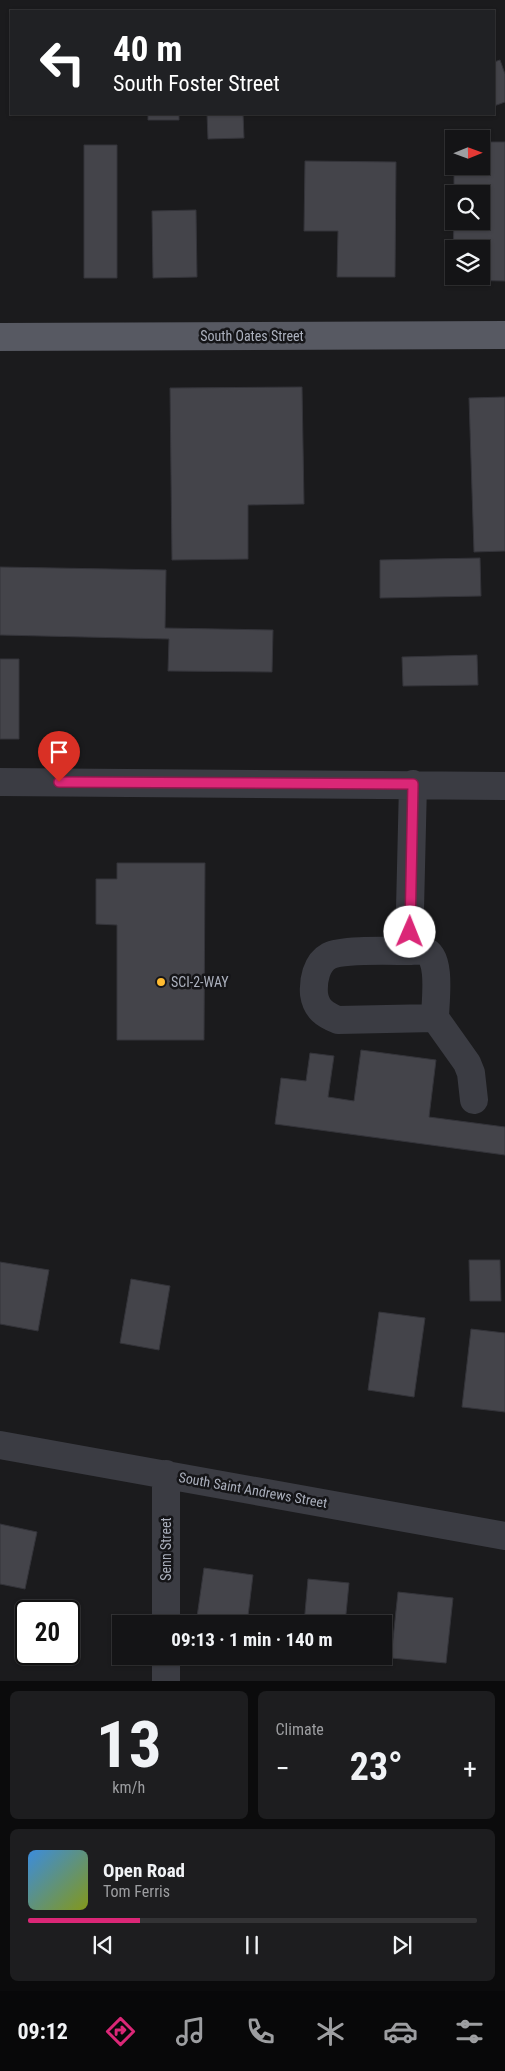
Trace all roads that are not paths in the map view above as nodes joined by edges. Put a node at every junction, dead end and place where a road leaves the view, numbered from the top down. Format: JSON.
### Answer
{"nodes":[{"id":1,"x":505,"y":335,"type":"edge"},
{"id":2,"x":0,"y":337,"type":"edge"},
{"id":3,"x":0,"y":782,"type":"edge"},
{"id":4,"x":413,"y":784,"type":"junction"},
{"id":5,"x":505,"y":786,"type":"edge"},
{"id":6,"x":409,"y":951,"type":"junction"},
{"id":7,"x":435,"y":1018,"type":"junction"},
{"id":8,"x":474,"y":1100,"type":"dead end"},
{"id":9,"x":0,"y":1445,"type":"edge"},
{"id":10,"x":166,"y":1474,"type":"junction"},
{"id":11,"x":505,"y":1536,"type":"edge"},
{"id":12,"x":166,"y":1615,"type":"edge"},
{"id":13,"x":166,"y":1665,"type":"edge"},
{"id":14,"x":166,"y":1681,"type":"edge"}],
"edges":[{"from":1,"to":2,"type":"main road","name":"South Oates Street"},
{"from":3,"to":4,"type":"street"},
{"from":4,"to":5,"type":"street"},
{"from":4,"to":6,"type":"street"},
{"from":6,"to":7,"type":"street"},
{"from":6,"to":7,"type":"street"},
{"from":7,"to":8,"type":"street"},
{"from":9,"to":10,"type":"street","name":"South Saint Andrews Street"},
{"from":10,"to":11,"type":"street","name":"South Saint Andrews Street"},
{"from":10,"to":12,"type":"street","name":"Senn Street"},
{"from":13,"to":14,"type":"street"}]}
